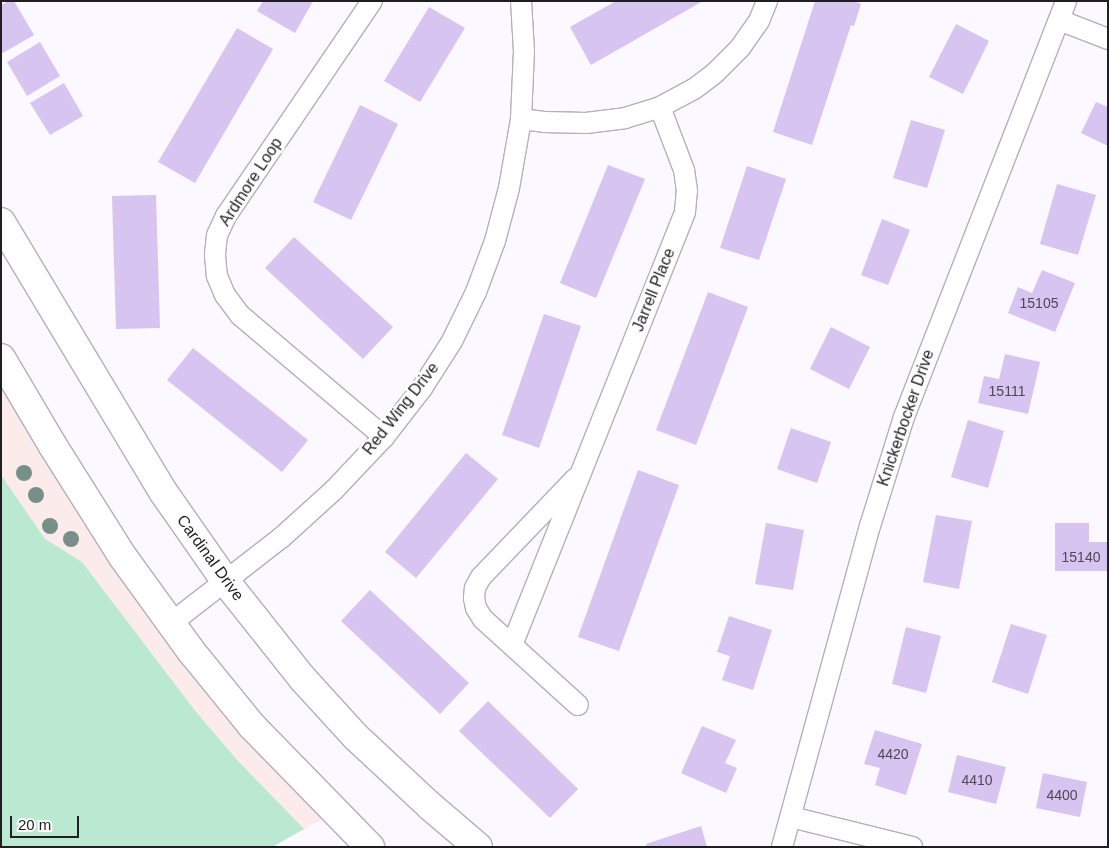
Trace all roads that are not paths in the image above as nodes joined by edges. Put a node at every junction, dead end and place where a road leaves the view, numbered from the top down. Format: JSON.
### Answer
{"nodes":[{"id":1,"x":372,"y":1,"type":"edge"},
{"id":2,"x":521,"y":1,"type":"edge"},
{"id":3,"x":767,"y":1,"type":"edge"},
{"id":4,"x":1066,"y":1,"type":"edge"},
{"id":5,"x":1059,"y":20,"type":"junction"},
{"id":6,"x":1108,"y":39,"type":"edge"},
{"id":7,"x":660,"y":107,"type":"junction"},
{"id":8,"x":521,"y":119,"type":"junction"},
{"id":9,"x":1,"y":222,"type":"edge"},
{"id":10,"x":1,"y":358,"type":"edge"},
{"id":11,"x":384,"y":437,"type":"junction"},
{"id":12,"x":583,"y":470,"type":"junction"},
{"id":13,"x":226,"y":582,"type":"junction"},
{"id":14,"x":170,"y":624,"type":"junction"},
{"id":15,"x":512,"y":645,"type":"junction"},
{"id":16,"x":578,"y":705,"type":"dead end"},
{"id":17,"x":790,"y":817,"type":"junction"},
{"id":18,"x":370,"y":847,"type":"edge"},
{"id":19,"x":478,"y":847,"type":"edge"},
{"id":20,"x":782,"y":847,"type":"edge"},
{"id":21,"x":912,"y":847,"type":"edge"}],
"edges":[{"from":1,"to":11,"type":"street","name":"Ardmore Loop"},
{"from":2,"to":8,"type":"street","name":"Red Wing Drive"},
{"from":3,"to":7,"type":"street"},
{"from":4,"to":5,"type":"street","name":"Knickerbocker Drive"},
{"from":5,"to":6,"type":"street"},
{"from":5,"to":17,"type":"street","name":"Knickerbocker Drive"},
{"from":7,"to":8,"type":"street"},
{"from":7,"to":12,"type":"street","name":"Jarrell Place"},
{"from":8,"to":11,"type":"street","name":"Red Wing Drive"},
{"from":9,"to":13,"type":"main road","name":"Cardinal Drive"},
{"from":10,"to":14,"type":"main road"},
{"from":11,"to":13,"type":"street","name":"Red Wing Drive"},
{"from":12,"to":15,"type":"street","name":"Jarrell Place"},
{"from":12,"to":15,"type":"street","name":"Jarrell Place"},
{"from":13,"to":14,"type":"street","name":"Red Wing Drive"},
{"from":13,"to":19,"type":"main road","name":"Cardinal Drive"},
{"from":14,"to":18,"type":"main road"},
{"from":15,"to":16,"type":"street","name":"Jarrell Place"},
{"from":17,"to":20,"type":"street","name":"Knickerbocker Drive"},
{"from":17,"to":21,"type":"street"}]}
